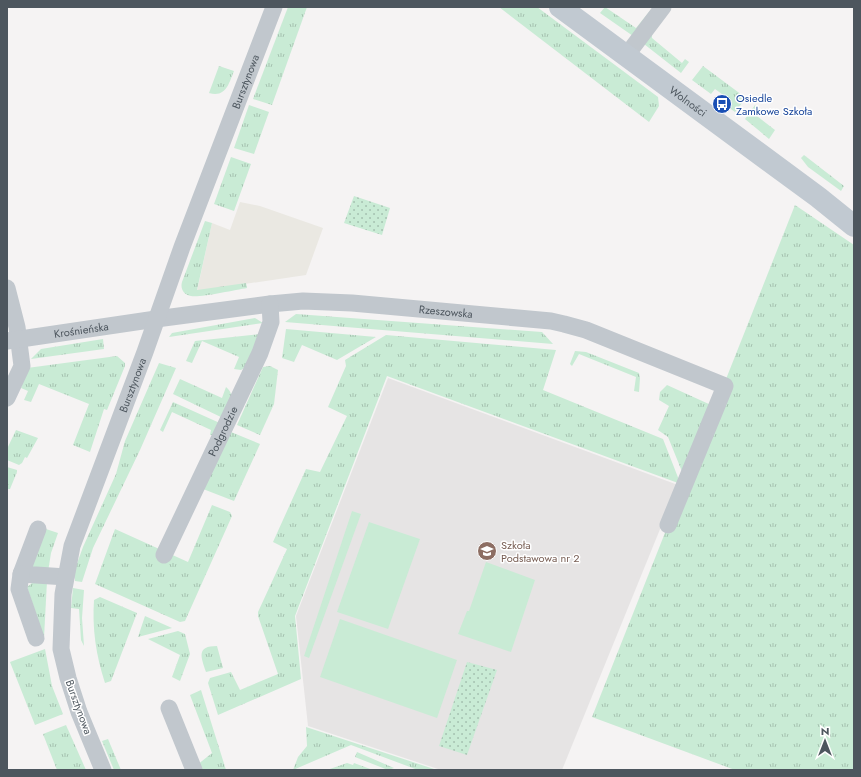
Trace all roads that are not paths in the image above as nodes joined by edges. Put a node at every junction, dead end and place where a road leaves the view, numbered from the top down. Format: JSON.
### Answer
{"nodes":[{"id":1,"x":274,"y":7,"type":"edge"},
{"id":2,"x":560,"y":7,"type":"edge"},
{"id":3,"x":663,"y":7,"type":"edge"},
{"id":4,"x":626,"y":56,"type":"junction"},
{"id":5,"x":854,"y":226,"type":"edge"},
{"id":6,"x":7,"y":288,"type":"edge"},
{"id":7,"x":270,"y":304,"type":"junction"},
{"id":8,"x":156,"y":319,"type":"junction"},
{"id":9,"x":13,"y":340,"type":"edge"},
{"id":10,"x":7,"y":398,"type":"edge"},
{"id":11,"x":668,"y":525,"type":"dead end"},
{"id":12,"x":38,"y":529,"type":"dead end"},
{"id":13,"x":164,"y":555,"type":"dead end"},
{"id":14,"x":22,"y":574,"type":"junction"},
{"id":15,"x":66,"y":577,"type":"junction"},
{"id":16,"x":36,"y":638,"type":"dead end"},
{"id":17,"x":169,"y":708,"type":"dead end"},
{"id":18,"x":103,"y":770,"type":"edge"},
{"id":19,"x":194,"y":770,"type":"edge"}],
"edges":[{"from":1,"to":8,"type":"street","name":"Bursztynowa"},
{"from":2,"to":4,"type":"street","name":"Wolności"},
{"from":3,"to":4,"type":"street"},
{"from":4,"to":5,"type":"street","name":"Wolności"},
{"from":6,"to":9,"type":"street"},
{"from":7,"to":8,"type":"street","name":"Rzeszowska"},
{"from":7,"to":11,"type":"street","name":"Rzeszowska"},
{"from":7,"to":13,"type":"street","name":"Podgrodzie"},
{"from":8,"to":9,"type":"street","name":"Krośnieńska"},
{"from":8,"to":15,"type":"street","name":"Bursztynowa"},
{"from":9,"to":10,"type":"street"},
{"from":12,"to":14,"type":"street"},
{"from":14,"to":15,"type":"street"},
{"from":14,"to":16,"type":"street"},
{"from":15,"to":18,"type":"street","name":"Bursztynowa"},
{"from":17,"to":19,"type":"street"}]}
